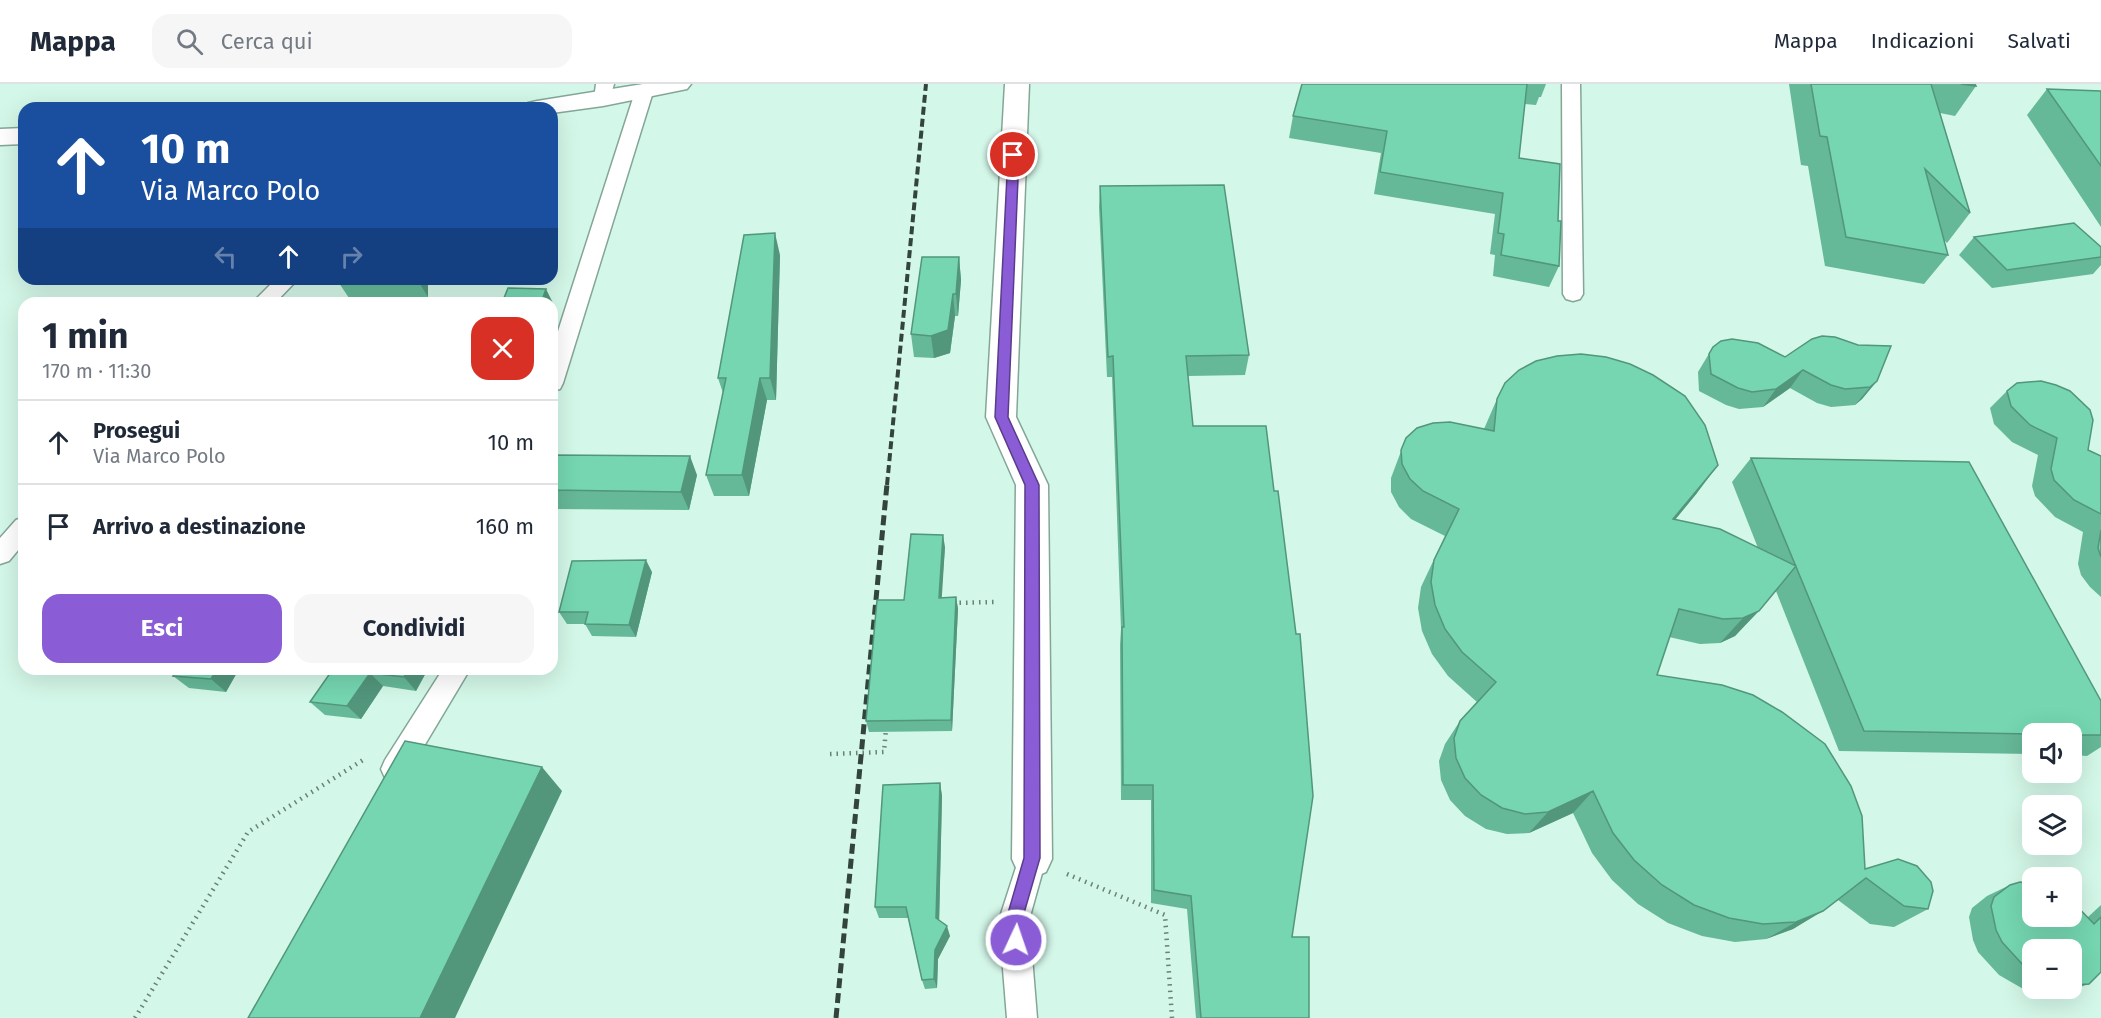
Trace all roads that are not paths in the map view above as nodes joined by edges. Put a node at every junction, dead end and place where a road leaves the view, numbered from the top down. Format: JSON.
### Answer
{"nodes":[{"id":1,"x":679,"y":84,"type":"edge"},
{"id":2,"x":1017,"y":84,"type":"edge"},
{"id":3,"x":1571,"y":84,"type":"edge"},
{"id":4,"x":604,"y":92,"type":"edge"},
{"id":5,"x":644,"y":92,"type":"junction"},
{"id":6,"x":558,"y":103,"type":"edge"},
{"id":7,"x":18,"y":136,"type":"edge"},
{"id":8,"x":0,"y":137,"type":"edge"},
{"id":9,"x":282,"y":285,"type":"edge"},
{"id":10,"x":1573,"y":294,"type":"dead end"},
{"id":11,"x":268,"y":297,"type":"edge"},
{"id":12,"x":558,"y":364,"type":"edge"},
{"id":13,"x":18,"y":534,"type":"edge"},
{"id":14,"x":0,"y":554,"type":"edge"},
{"id":15,"x":453,"y":675,"type":"edge"},
{"id":16,"x":382,"y":790,"type":"edge"},
{"id":17,"x":1032,"y":858,"type":"joint"},
{"id":18,"x":1022,"y":1018,"type":"edge"}],
"edges":[{"from":1,"to":5,"type":"street"},
{"from":2,"to":17,"type":"street"},
{"from":3,"to":10,"type":"lane"},
{"from":4,"to":5,"type":"street"},
{"from":4,"to":6,"type":"street"},
{"from":5,"to":12,"type":"lane"},
{"from":7,"to":8,"type":"street"},
{"from":9,"to":11,"type":"lane"},
{"from":13,"to":14,"type":"lane"},
{"from":15,"to":16,"type":"lane"},
{"from":17,"to":18,"type":"lane"}]}
